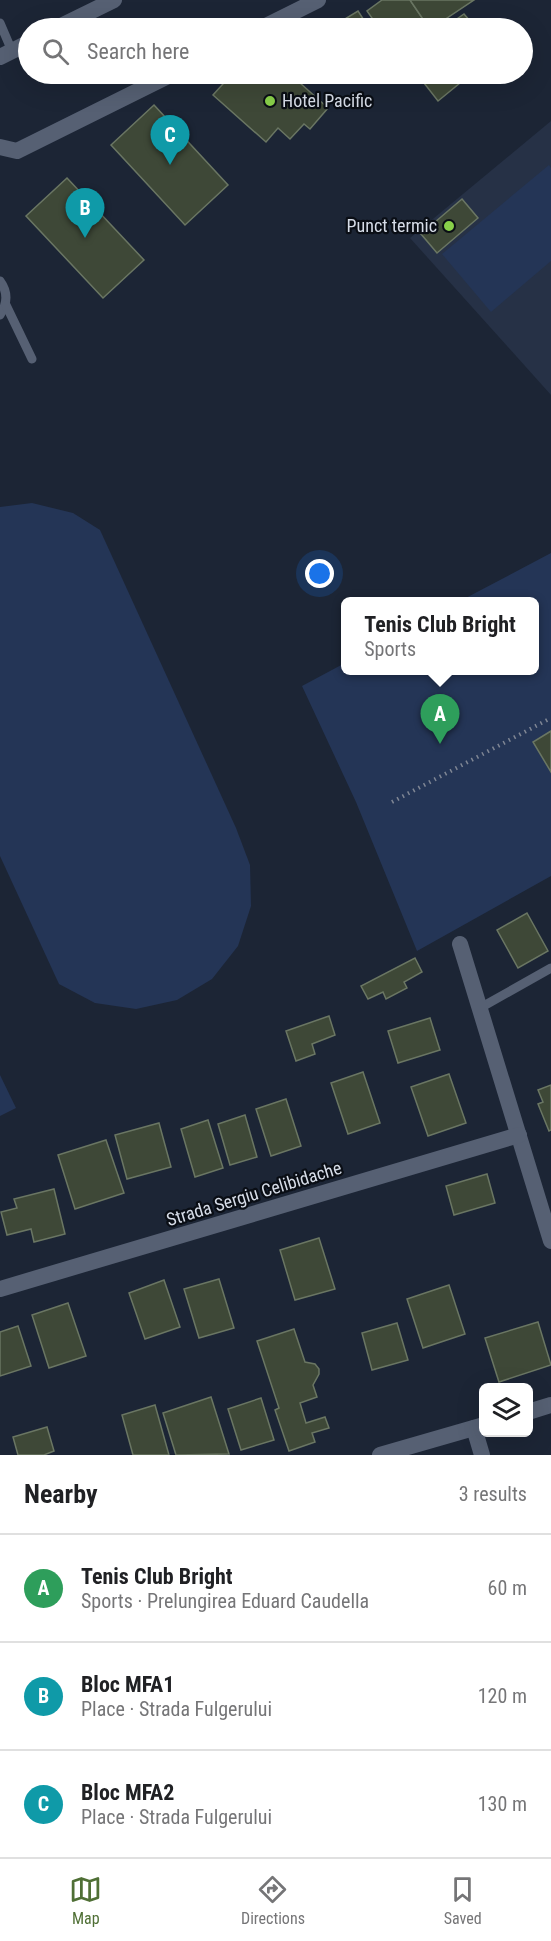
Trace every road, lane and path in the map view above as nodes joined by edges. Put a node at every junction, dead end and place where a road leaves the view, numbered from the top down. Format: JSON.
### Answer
{"nodes":[{"id":1,"x":114,"y":0,"type":"edge"},
{"id":2,"x":318,"y":0,"type":"edge"},
{"id":3,"x":77,"y":18,"type":"edge"},
{"id":4,"x":282,"y":18,"type":"edge"},
{"id":5,"x":0,"y":23,"type":"edge"},
{"id":6,"x":6,"y":54,"type":"edge"},
{"id":7,"x":152,"y":84,"type":"edge"},
{"id":8,"x":1,"y":150,"type":"edge"},
{"id":9,"x":0,"y":281,"type":"edge"},
{"id":10,"x":6,"y":304,"type":"junction"},
{"id":11,"x":0,"y":315,"type":"edge"},
{"id":12,"x":32,"y":359,"type":"dead end"},
{"id":13,"x":551,"y":718,"type":"edge"},
{"id":14,"x":392,"y":802,"type":"dead end"},
{"id":15,"x":460,"y":944,"type":"dead end"},
{"id":16,"x":551,"y":968,"type":"edge"},
{"id":17,"x":480,"y":1008,"type":"junction"},
{"id":18,"x":519,"y":1135,"type":"junction"},
{"id":19,"x":551,"y":1241,"type":"edge"},
{"id":20,"x":0,"y":1289,"type":"edge"},
{"id":21,"x":551,"y":1405,"type":"edge"},
{"id":22,"x":533,"y":1410,"type":"edge"},
{"id":23,"x":479,"y":1426,"type":"edge"},
{"id":24,"x":480,"y":1437,"type":"edge"},
{"id":25,"x":380,"y":1455,"type":"edge"},
{"id":26,"x":482,"y":1455,"type":"edge"}],
"edges":[{"from":1,"to":3,"type":"street"},
{"from":2,"to":4,"type":"street"},
{"from":5,"to":6,"type":"lane"},
{"from":7,"to":8,"type":"street"},
{"from":9,"to":10,"type":"lane"},
{"from":10,"to":11,"type":"lane"},
{"from":10,"to":12,"type":"lane"},
{"from":13,"to":14,"type":"path"},
{"from":15,"to":17,"type":"street"},
{"from":16,"to":17,"type":"lane"},
{"from":17,"to":18,"type":"street"},
{"from":18,"to":19,"type":"street"},
{"from":18,"to":20,"type":"street","name":"Strada Sergiu Celibidache"},
{"from":21,"to":22,"type":"street"},
{"from":23,"to":25,"type":"street"},
{"from":24,"to":26,"type":"street"}]}
